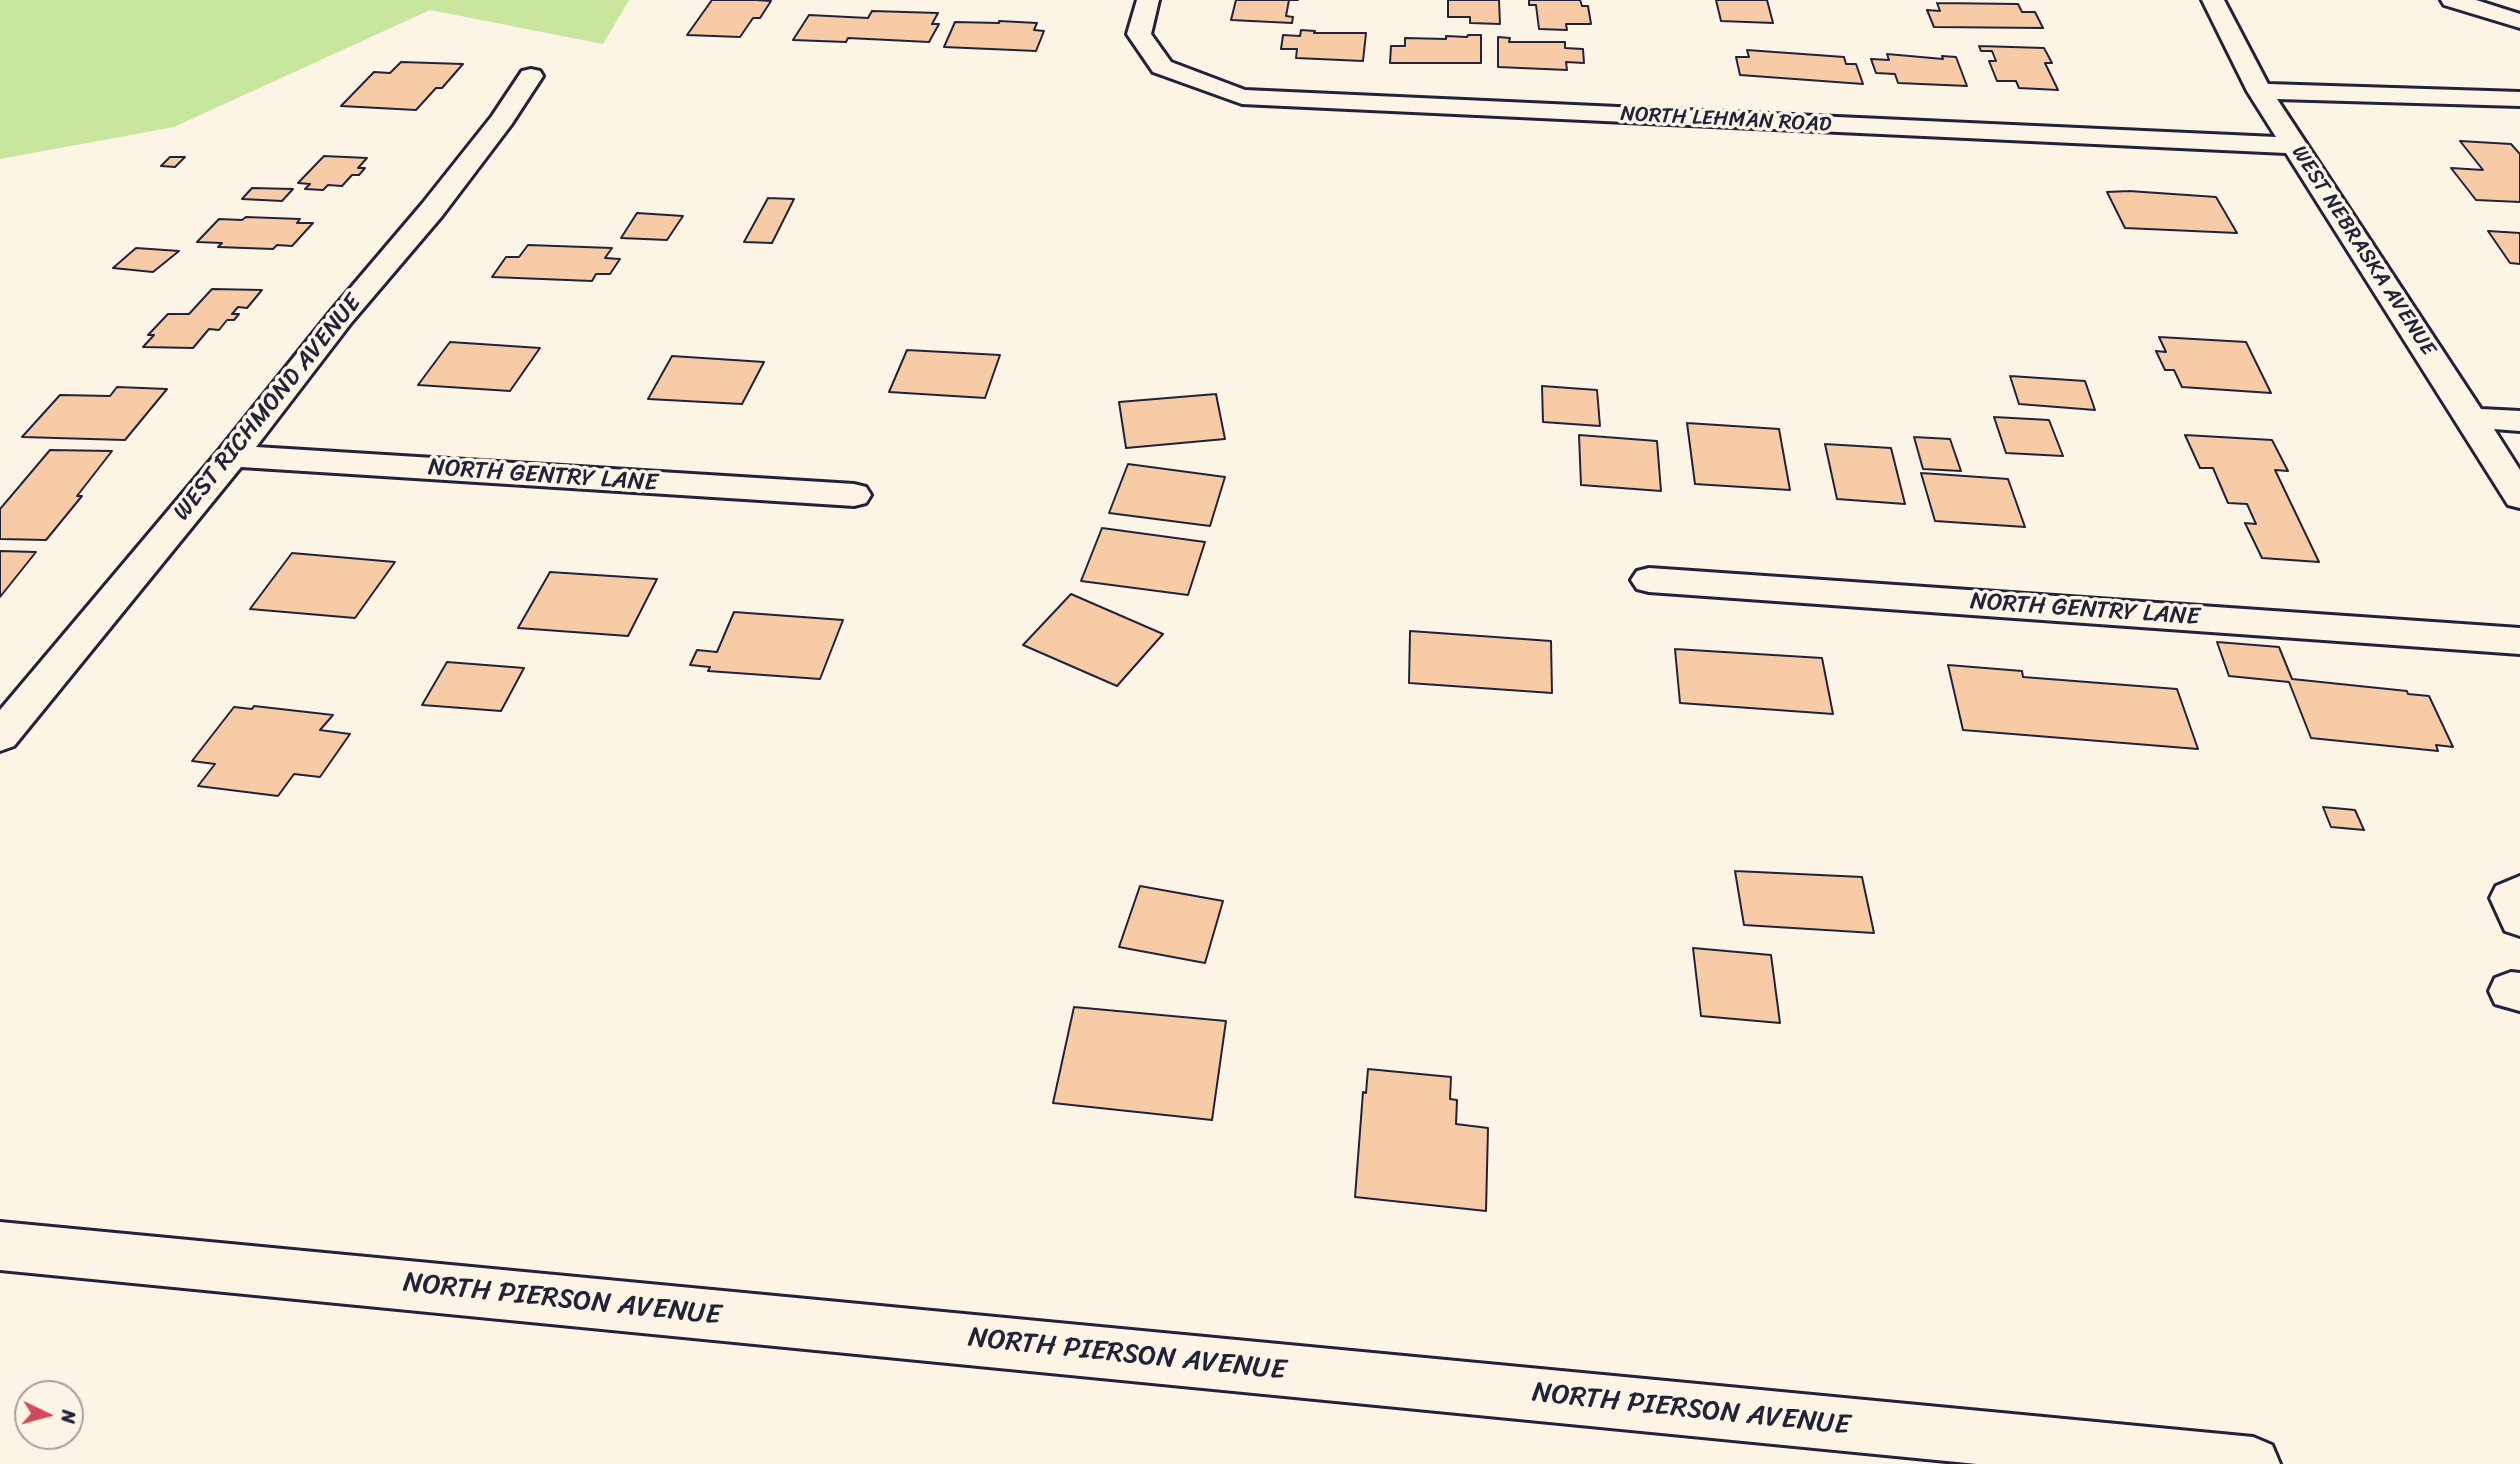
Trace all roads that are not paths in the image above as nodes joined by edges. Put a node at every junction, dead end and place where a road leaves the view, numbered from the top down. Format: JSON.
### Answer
{"nodes":[{"id":1,"x":1148,"y":0,"type":"edge"},
{"id":2,"x":2213,"y":0,"type":"edge"},
{"id":3,"x":2452,"y":0,"type":"edge"},
{"id":4,"x":2520,"y":21,"type":"edge"},
{"id":5,"x":531,"y":76,"type":"dead end"},
{"id":6,"x":2259,"y":91,"type":"junction"},
{"id":7,"x":2520,"y":99,"type":"edge"},
{"id":8,"x":2295,"y":146,"type":"junction"},
{"id":9,"x":2471,"y":418,"type":"junction"},
{"id":10,"x":2520,"y":421,"type":"edge"},
{"id":11,"x":232,"y":456,"type":"junction"},
{"id":12,"x":854,"y":495,"type":"dead end"},
{"id":13,"x":2520,"y":498,"type":"edge"},
{"id":14,"x":1650,"y":580,"type":"dead end"},
{"id":15,"x":2520,"y":640,"type":"edge"},
{"id":16,"x":0,"y":736,"type":"edge"},
{"id":17,"x":2520,"y":893,"type":"edge"},
{"id":18,"x":2520,"y":918,"type":"edge"},
{"id":19,"x":0,"y":1246,"type":"edge"},
{"id":20,"x":2253,"y":1464,"type":"edge"}],
"edges":[{"from":1,"to":8,"type":"street","name":"NORTH LEHMAN ROAD"},
{"from":2,"to":6,"type":"street","name":"WEST NEBRASKA AVENUE"},
{"from":3,"to":4,"type":"street"},
{"from":5,"to":11,"type":"street","name":"WEST RICHMOND AVENUE"},
{"from":6,"to":7,"type":"street"},
{"from":6,"to":8,"type":"street","name":"WEST NEBRASKA AVENUE"},
{"from":8,"to":9,"type":"street","name":"WEST NEBRASKA AVENUE"},
{"from":9,"to":10,"type":"street"},
{"from":9,"to":13,"type":"street","name":"WEST NEBRASKA AVENUE"},
{"from":11,"to":12,"type":"street","name":"NORTH GENTRY LANE"},
{"from":11,"to":16,"type":"street","name":"WEST RICHMOND AVENUE"},
{"from":14,"to":15,"type":"street","name":"NORTH GENTRY LANE"},
{"from":17,"to":18,"type":"street"},
{"from":19,"to":20,"type":"street","name":"NORTH PIERSON AVENUE"}]}
